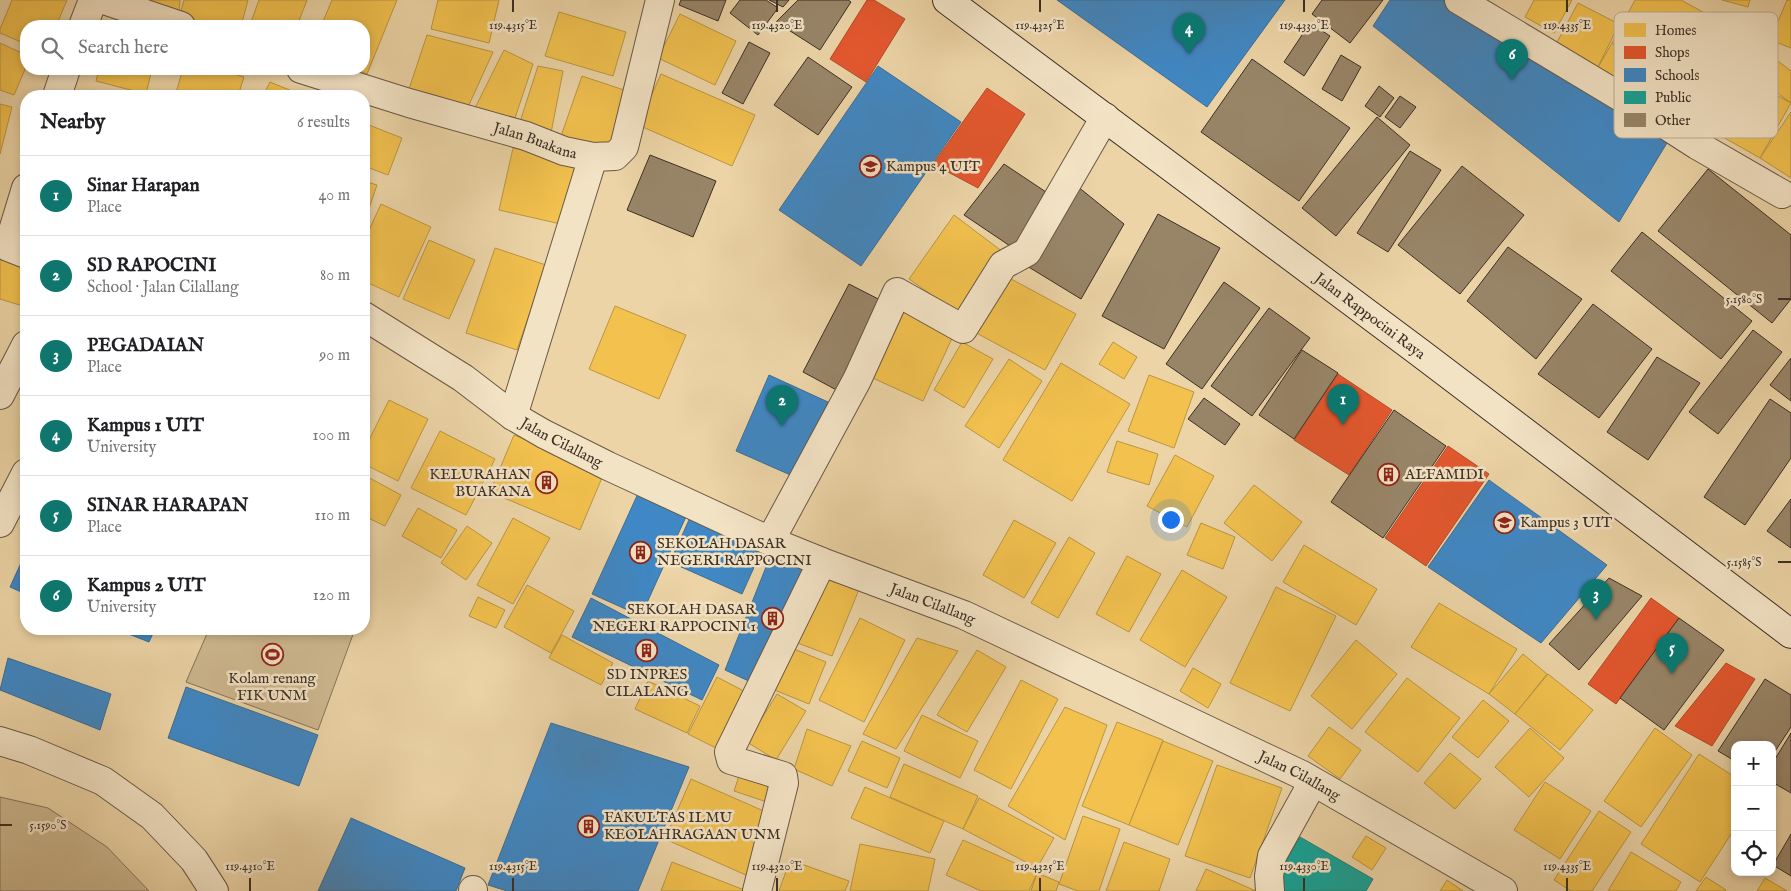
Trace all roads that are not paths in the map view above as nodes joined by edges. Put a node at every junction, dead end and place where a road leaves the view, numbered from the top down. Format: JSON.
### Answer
{"nodes":[{"id":1,"x":93,"y":0,"type":"edge"},
{"id":2,"x":104,"y":0,"type":"edge"},
{"id":3,"x":660,"y":0,"type":"edge"},
{"id":4,"x":947,"y":0,"type":"edge"},
{"id":5,"x":1460,"y":0,"type":"edge"},
{"id":6,"x":85,"y":20,"type":"edge"},
{"id":7,"x":163,"y":20,"type":"edge"},
{"id":8,"x":64,"y":75,"type":"edge"},
{"id":9,"x":320,"y":75,"type":"edge"},
{"id":10,"x":59,"y":90,"type":"edge"},
{"id":11,"x":368,"y":90,"type":"edge"},
{"id":12,"x":370,"y":91,"type":"edge"},
{"id":13,"x":1614,"y":93,"type":"edge"},
{"id":14,"x":1105,"y":117,"type":"junction"},
{"id":15,"x":1686,"y":138,"type":"edge"},
{"id":16,"x":593,"y":157,"type":"junction"},
{"id":17,"x":1782,"y":194,"type":"dead end"},
{"id":18,"x":20,"y":212,"type":"edge"},
{"id":19,"x":11,"y":249,"type":"edge"},
{"id":20,"x":370,"y":320,"type":"edge"},
{"id":21,"x":20,"y":356,"type":"edge"},
{"id":22,"x":0,"y":394,"type":"edge"},
{"id":23,"x":513,"y":416,"type":"junction"},
{"id":24,"x":20,"y":484,"type":"edge"},
{"id":25,"x":0,"y":522,"type":"edge"},
{"id":26,"x":770,"y":541,"type":"junction"},
{"id":27,"x":822,"y":562,"type":"junction"},
{"id":28,"x":1791,"y":634,"type":"edge"},
{"id":29,"x":0,"y":741,"type":"edge"},
{"id":30,"x":1313,"y":782,"type":"junction"},
{"id":31,"x":214,"y":891,"type":"edge"},
{"id":32,"x":757,"y":891,"type":"edge"},
{"id":33,"x":1270,"y":891,"type":"edge"},
{"id":34,"x":1503,"y":891,"type":"edge"}],
"edges":[{"from":1,"to":6,"type":"street"},
{"from":2,"to":7,"type":"street"},
{"from":3,"to":16,"type":"street","name":"Jalan Buakana"},
{"from":4,"to":14,"type":"street","name":"Jalan Rappocini Raya"},
{"from":5,"to":13,"type":"street"},
{"from":8,"to":10,"type":"street"},
{"from":9,"to":11,"type":"street","name":"Jalan Buakana"},
{"from":12,"to":16,"type":"street","name":"Jalan Buakana"},
{"from":14,"to":26,"type":"street"},
{"from":14,"to":28,"type":"street","name":"Jalan Rappocini Raya"},
{"from":15,"to":17,"type":"street"},
{"from":16,"to":23,"type":"street"},
{"from":18,"to":19,"type":"street"},
{"from":20,"to":23,"type":"street","name":"Jalan Cilallang"},
{"from":21,"to":22,"type":"street"},
{"from":23,"to":26,"type":"street","name":"Jalan Cilallang"},
{"from":24,"to":25,"type":"street"},
{"from":26,"to":27,"type":"street","name":"Jalan Cilallang"},
{"from":27,"to":30,"type":"street","name":"Jalan Cilallang"},
{"from":27,"to":32,"type":"street"},
{"from":29,"to":31,"type":"street"},
{"from":30,"to":33,"type":"street"},
{"from":30,"to":34,"type":"street","name":"Jalan Cilallang"}]}
